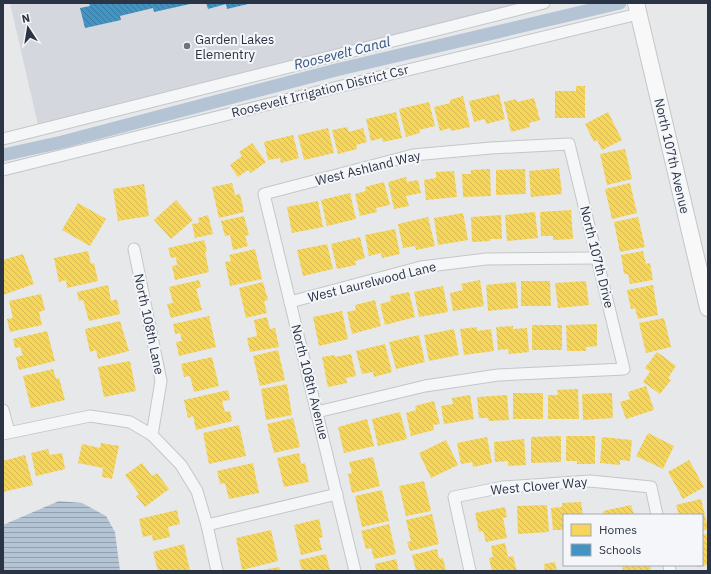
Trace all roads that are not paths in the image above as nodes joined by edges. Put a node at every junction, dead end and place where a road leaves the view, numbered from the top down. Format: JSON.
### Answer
{"nodes":[{"id":1,"x":544,"y":3,"type":"edge"},
{"id":2,"x":637,"y":9,"type":"edge"},
{"id":3,"x":3,"y":139,"type":"edge"},
{"id":4,"x":569,"y":144,"type":"joint"},
{"id":5,"x":3,"y":170,"type":"edge"},
{"id":6,"x":264,"y":194,"type":"joint"},
{"id":7,"x":134,"y":249,"type":"dead end"},
{"id":8,"x":597,"y":258,"type":"junction"},
{"id":9,"x":290,"y":302,"type":"junction"},
{"id":10,"x":708,"y":308,"type":"edge"},
{"id":11,"x":3,"y":410,"type":"edge"},
{"id":12,"x":317,"y":412,"type":"junction"},
{"id":13,"x":6,"y":433,"type":"edge"},
{"id":14,"x":152,"y":435,"type":"junction"},
{"id":15,"x":336,"y":494,"type":"junction"},
{"id":16,"x":657,"y":514,"type":"edge"},
{"id":17,"x":207,"y":525,"type":"junction"},
{"id":18,"x":217,"y":571,"type":"edge"},
{"id":19,"x":355,"y":571,"type":"edge"},
{"id":20,"x":470,"y":571,"type":"edge"}],
"edges":[{"from":1,"to":3,"type":"street"},
{"from":2,"to":5,"type":"street","name":"Roosevelt Irrigation District Csr"},
{"from":2,"to":10,"type":"main road","name":"North 107th Avenue"},
{"from":4,"to":6,"type":"street","name":"West Ashland Way"},
{"from":4,"to":8,"type":"street","name":"North 107th Drive"},
{"from":6,"to":9,"type":"street","name":"North 108th Avenue"},
{"from":7,"to":14,"type":"street","name":"North 108th Lane"},
{"from":8,"to":9,"type":"street","name":"West Laurelwood Lane"},
{"from":8,"to":12,"type":"street","name":"North 107th Drive"},
{"from":9,"to":12,"type":"street","name":"North 108th Avenue"},
{"from":11,"to":13,"type":"street"},
{"from":12,"to":15,"type":"street","name":"North 108th Avenue"},
{"from":13,"to":14,"type":"street"},
{"from":14,"to":17,"type":"street"},
{"from":15,"to":17,"type":"street"},
{"from":15,"to":19,"type":"street","name":"North 108th Avenue"},
{"from":16,"to":20,"type":"street","name":"West Clover Way"},
{"from":17,"to":18,"type":"street"}]}
